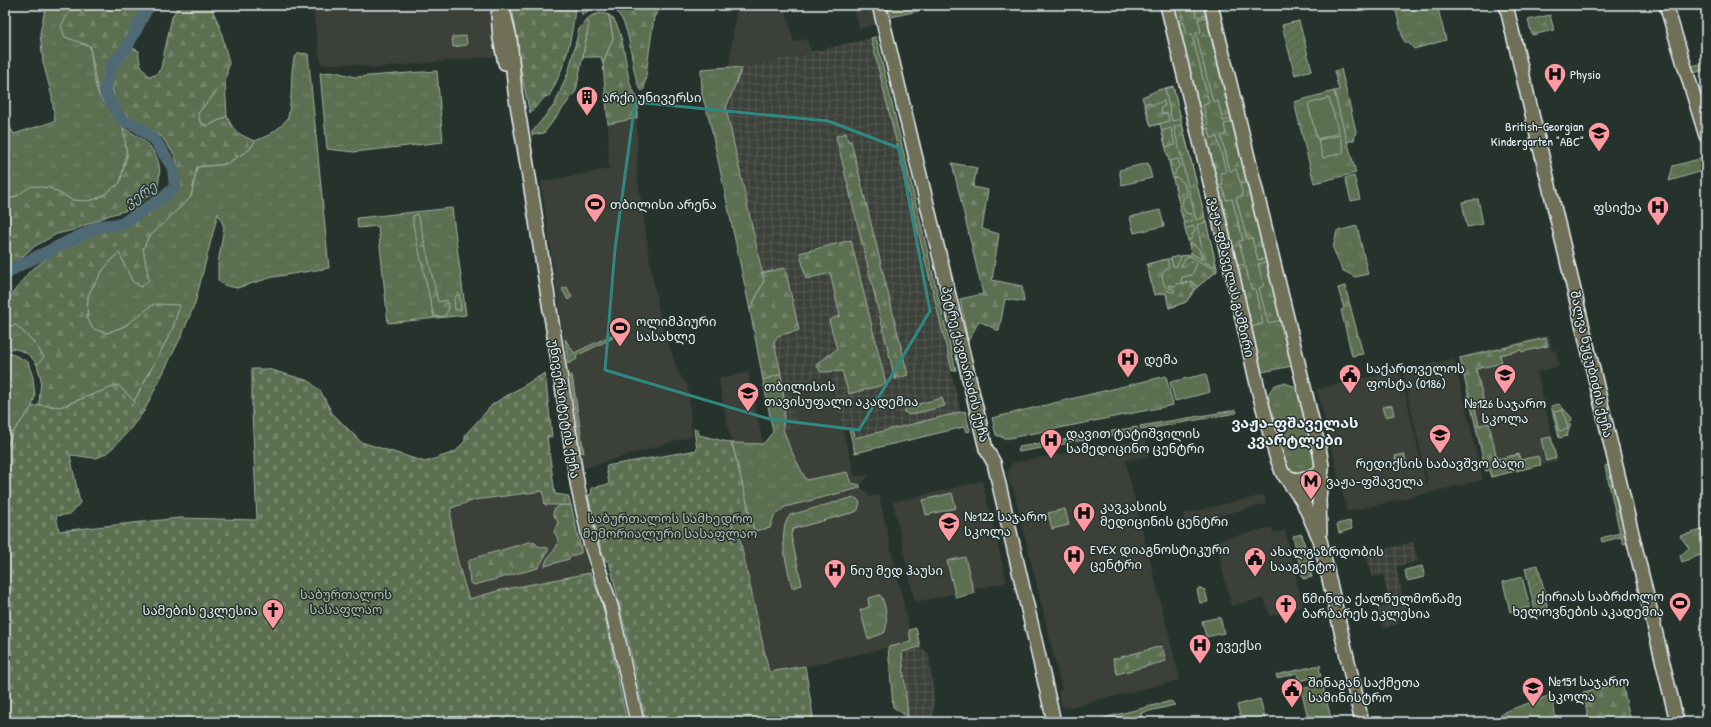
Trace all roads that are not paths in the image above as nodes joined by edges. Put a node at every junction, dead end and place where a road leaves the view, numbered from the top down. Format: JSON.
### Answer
{"nodes":[{"id":1,"x":498,"y":5,"type":"edge"},
{"id":2,"x":502,"y":5,"type":"edge"},
{"id":3,"x":879,"y":5,"type":"edge"},
{"id":4,"x":1167,"y":5,"type":"edge"},
{"id":5,"x":1211,"y":5,"type":"edge"},
{"id":6,"x":1506,"y":5,"type":"edge"},
{"id":7,"x":1666,"y":5,"type":"edge"},
{"id":8,"x":515,"y":92,"type":"junction"},
{"id":9,"x":1706,"y":136,"type":"edge"},
{"id":10,"x":1322,"y":470,"type":"junction"},
{"id":11,"x":1284,"y":474,"type":"junction"},
{"id":12,"x":1320,"y":540,"type":"junction"},
{"id":13,"x":637,"y":722,"type":"edge"},
{"id":14,"x":1054,"y":722,"type":"edge"},
{"id":15,"x":1362,"y":722,"type":"edge"},
{"id":16,"x":1677,"y":722,"type":"edge"}],
"edges":[{"from":1,"to":8,"type":"main road","name":"უნივერსიტეტის ქუჩა"},
{"from":2,"to":8,"type":"main road","name":"უნივერსიტეტის ქუჩა"},
{"from":3,"to":14,"type":"main road","name":"პეტრე ქავთარაძის ქუჩა"},
{"from":4,"to":11,"type":"main road","name":"ვაჟა-ფშაველას გამზირი"},
{"from":5,"to":10,"type":"main road","name":"ვაჟა-ფშაველას გამზირი"},
{"from":6,"to":16,"type":"main road","name":"შალვა ნუცუბიძის ქუჩა"},
{"from":7,"to":9,"type":"main road"},
{"from":8,"to":13,"type":"main road","name":"უნივერსიტეტის ქუჩა"},
{"from":10,"to":11,"type":"main road"},
{"from":10,"to":12,"type":"main road","name":"ვაჟა-ფშაველას გამზირი"},
{"from":11,"to":12,"type":"main road","name":"ვაჟა-ფშაველას გამზირი"},
{"from":12,"to":15,"type":"main road","name":"ვაჟა-ფშაველას გამზირი"}]}
